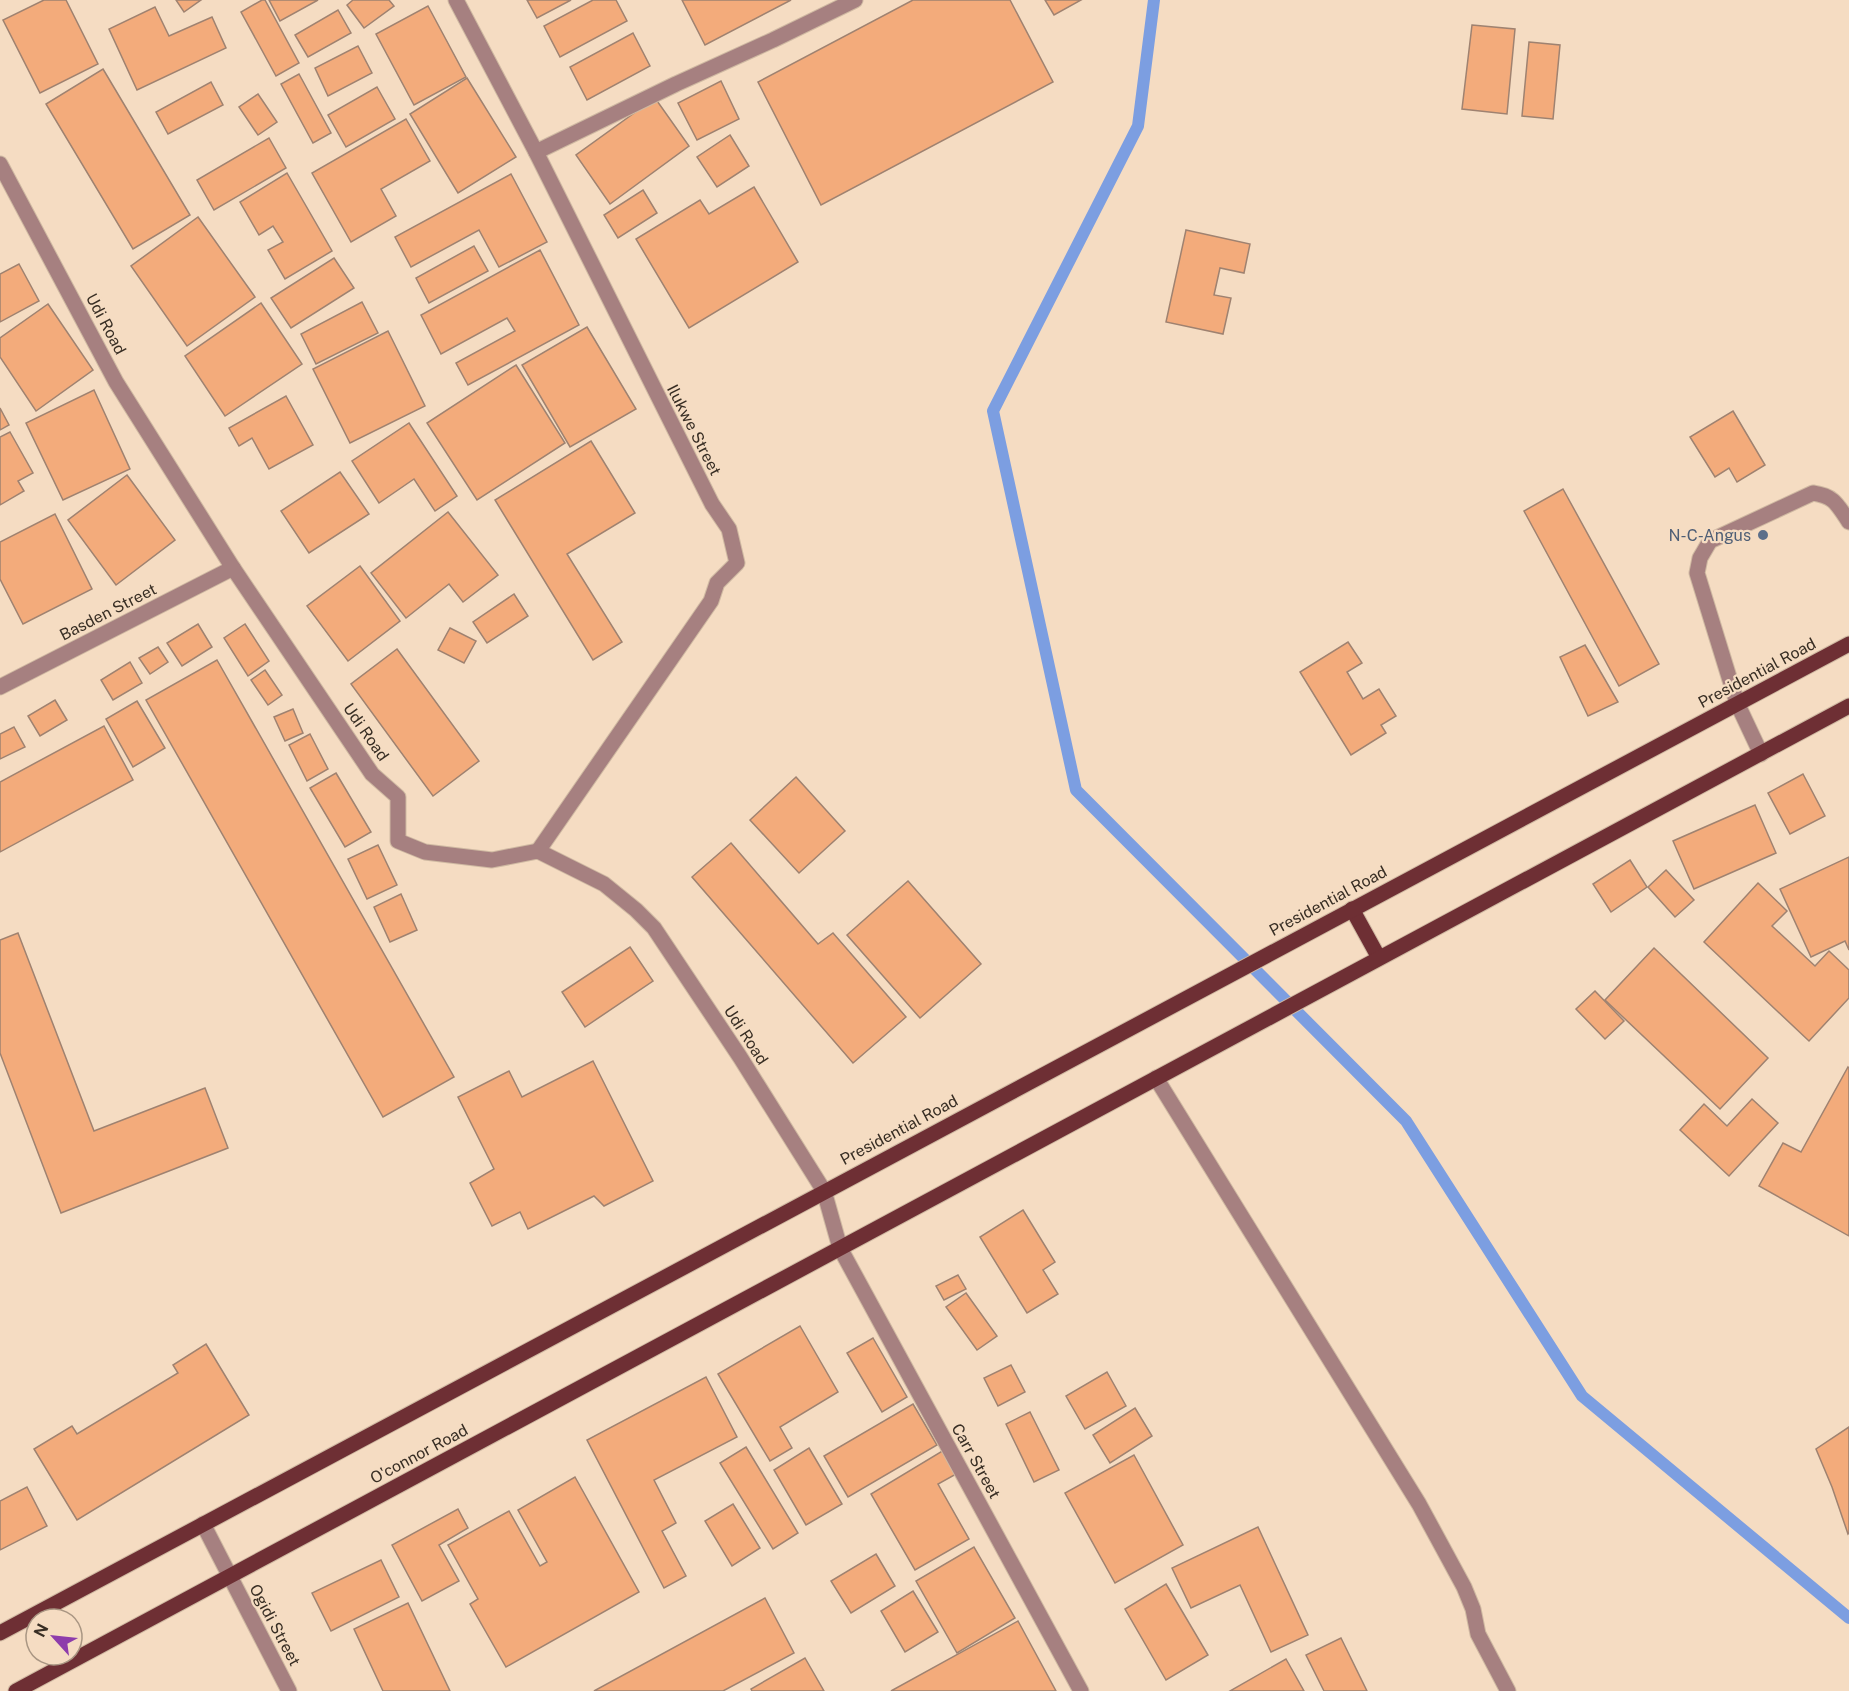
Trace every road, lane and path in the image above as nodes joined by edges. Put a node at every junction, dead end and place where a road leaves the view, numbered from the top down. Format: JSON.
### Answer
{"nodes":[{"id":1,"x":456,"y":0,"type":"edge"},
{"id":2,"x":855,"y":0,"type":"edge"},
{"id":3,"x":536,"y":152,"type":"junction"},
{"id":4,"x":0,"y":164,"type":"edge"},
{"id":5,"x":1849,"y":522,"type":"edge"},
{"id":6,"x":233,"y":568,"type":"junction"},
{"id":7,"x":1849,"y":644,"type":"edge"},
{"id":8,"x":0,"y":687,"type":"edge"},
{"id":9,"x":1737,"y":703,"type":"junction"},
{"id":10,"x":1849,"y":706,"type":"edge"},
{"id":11,"x":1761,"y":754,"type":"junction"},
{"id":12,"x":538,"y":851,"type":"junction"},
{"id":13,"x":1351,"y":909,"type":"junction"},
{"id":14,"x":1377,"y":958,"type":"junction"},
{"id":15,"x":1158,"y":1077,"type":"junction"},
{"id":16,"x":824,"y":1191,"type":"junction"},
{"id":17,"x":840,"y":1248,"type":"junction"},
{"id":18,"x":203,"y":1524,"type":"junction"},
{"id":19,"x":229,"y":1576,"type":"junction"},
{"id":20,"x":0,"y":1633,"type":"edge"},
{"id":21,"x":16,"y":1691,"type":"edge"},
{"id":22,"x":289,"y":1691,"type":"edge"},
{"id":23,"x":1081,"y":1691,"type":"edge"},
{"id":24,"x":1508,"y":1691,"type":"edge"}],
"edges":[{"from":1,"to":3,"type":"street","name":"Ilukwe Street"},
{"from":2,"to":3,"type":"street"},
{"from":3,"to":12,"type":"street","name":"Ilukwe Street"},
{"from":4,"to":6,"type":"street","name":"Udi Road"},
{"from":5,"to":9,"type":"street"},
{"from":6,"to":8,"type":"street","name":"Basden Street"},
{"from":6,"to":12,"type":"street","name":"Udi Road"},
{"from":7,"to":9,"type":"main road","name":"Presidential Road"},
{"from":9,"to":11,"type":"street"},
{"from":9,"to":13,"type":"main road","name":"Presidential Road"},
{"from":10,"to":11,"type":"main road"},
{"from":11,"to":14,"type":"main road"},
{"from":12,"to":16,"type":"street","name":"Udi Road"},
{"from":13,"to":14,"type":"main road"},
{"from":13,"to":16,"type":"main road","name":"Presidential Road"},
{"from":14,"to":15,"type":"main road"},
{"from":15,"to":17,"type":"main road"},
{"from":15,"to":24,"type":"street"},
{"from":16,"to":17,"type":"street","name":"Udi Road"},
{"from":16,"to":18,"type":"main road"},
{"from":17,"to":19,"type":"main road","name":"O'connor Road"},
{"from":17,"to":23,"type":"street","name":"Carr Street"},
{"from":18,"to":19,"type":"street","name":"Ogidi Street"},
{"from":18,"to":20,"type":"main road"},
{"from":19,"to":21,"type":"main road","name":"O'connor Road"},
{"from":19,"to":22,"type":"street","name":"Ogidi Street"}]}
